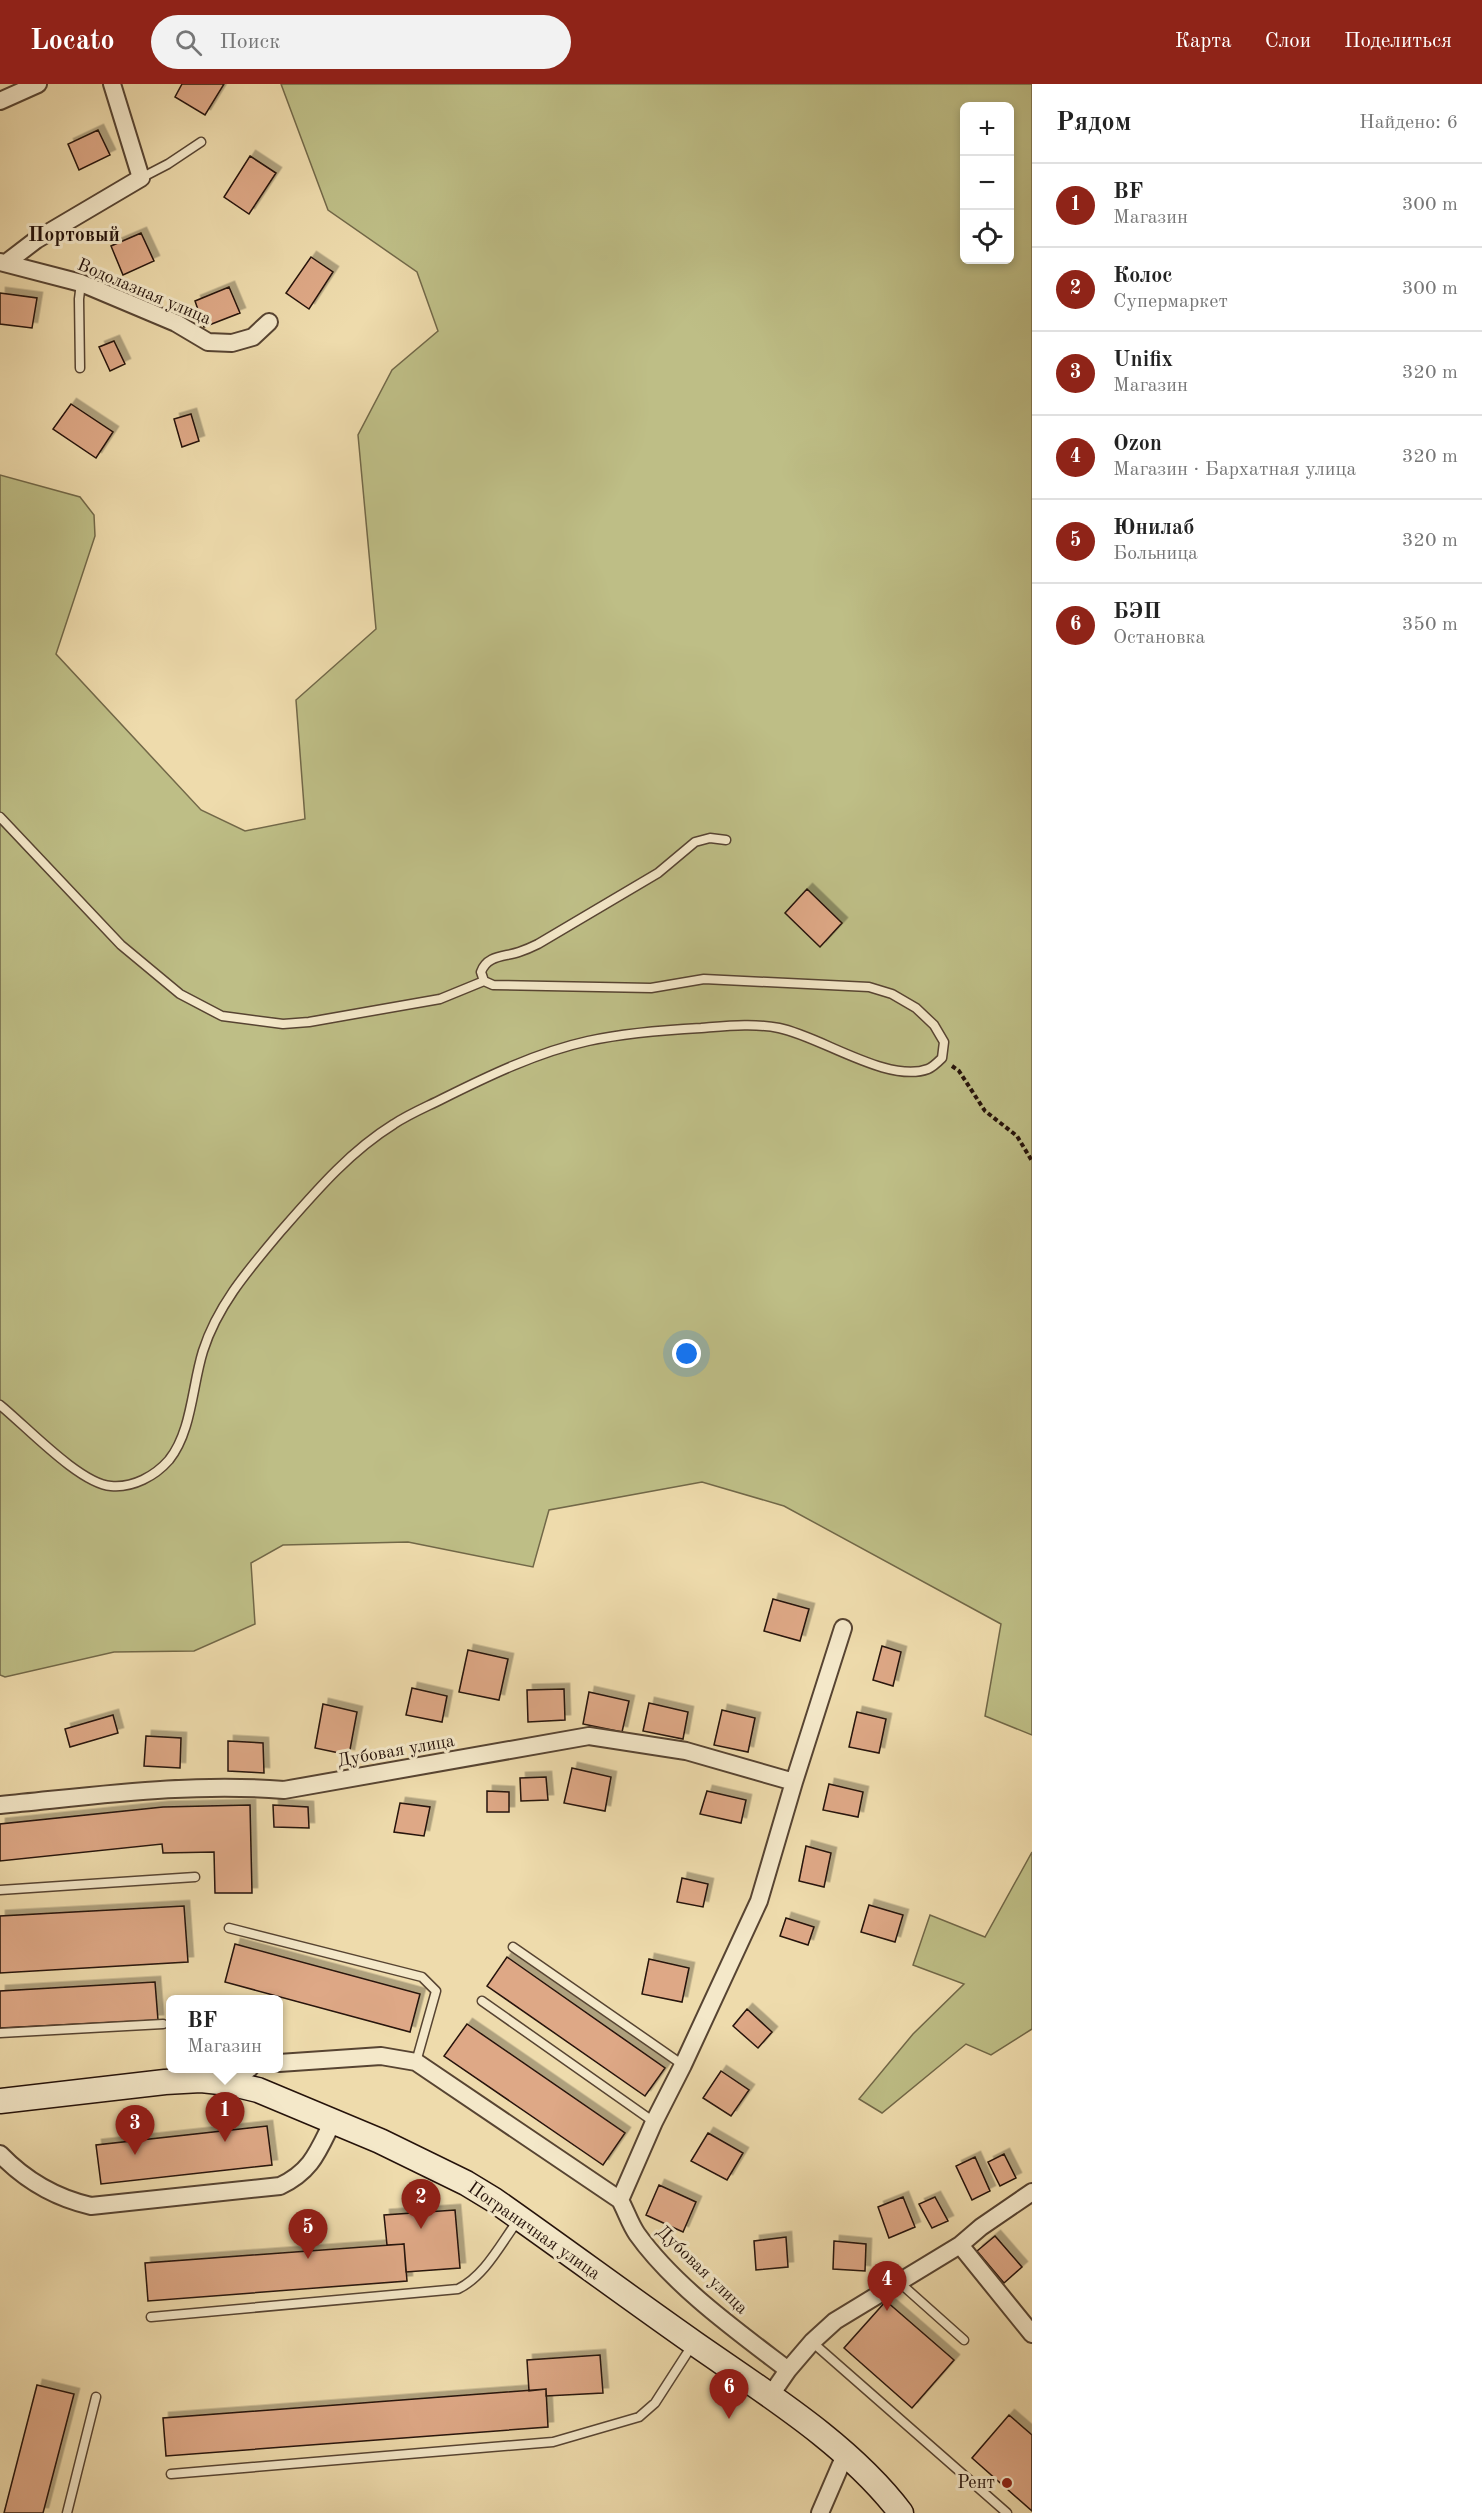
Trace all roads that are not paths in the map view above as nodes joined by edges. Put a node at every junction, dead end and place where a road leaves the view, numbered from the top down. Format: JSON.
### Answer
{"nodes":[{"id":1,"x":38,"y":84,"type":"edge"},
{"id":2,"x":111,"y":84,"type":"edge"},
{"id":3,"x":0,"y":101,"type":"edge"},
{"id":4,"x":201,"y":142,"type":"dead end"},
{"id":5,"x":141,"y":178,"type":"junction"},
{"id":6,"x":3,"y":262,"type":"edge"},
{"id":7,"x":81,"y":283,"type":"junction"},
{"id":8,"x":269,"y":322,"type":"dead end"},
{"id":9,"x":80,"y":368,"type":"dead end"},
{"id":10,"x":0,"y":817,"type":"edge"},
{"id":11,"x":726,"y":840,"type":"dead end"},
{"id":12,"x":484,"y":981,"type":"junction"},
{"id":13,"x":0,"y":1405,"type":"edge"},
{"id":14,"x":843,"y":1628,"type":"dead end"},
{"id":15,"x":794,"y":1782,"type":"junction"},
{"id":16,"x":0,"y":1805,"type":"edge"},
{"id":17,"x":195,"y":1877,"type":"dead end"},
{"id":18,"x":0,"y":1890,"type":"edge"},
{"id":19,"x":229,"y":1928,"type":"dead end"},
{"id":20,"x":513,"y":1947,"type":"dead end"},
{"id":21,"x":482,"y":2001,"type":"dead end"},
{"id":22,"x":162,"y":2024,"type":"dead end"},
{"id":23,"x":0,"y":2033,"type":"edge"},
{"id":24,"x":416,"y":2062,"type":"junction"},
{"id":25,"x":283,"y":2063,"type":"edge"},
{"id":26,"x":683,"y":2065,"type":"junction"},
{"id":27,"x":243,"y":2073,"type":"edge"},
{"id":28,"x":229,"y":2083,"type":"junction"},
{"id":29,"x":0,"y":2101,"type":"edge"},
{"id":30,"x":333,"y":2121,"type":"junction"},
{"id":31,"x":654,"y":2122,"type":"junction"},
{"id":32,"x":0,"y":2154,"type":"edge"},
{"id":33,"x":1032,"y":2192,"type":"edge"},
{"id":34,"x":620,"y":2200,"type":"junction"},
{"id":35,"x":520,"y":2218,"type":"junction"},
{"id":36,"x":960,"y":2245,"type":"junction"},
{"id":37,"x":900,"y":2283,"type":"junction"},
{"id":38,"x":151,"y":2317,"type":"dead end"},
{"id":39,"x":1032,"y":2334,"type":"edge"},
{"id":40,"x":964,"y":2340,"type":"dead end"},
{"id":41,"x":812,"y":2342,"type":"junction"},
{"id":42,"x":694,"y":2343,"type":"junction"},
{"id":43,"x":788,"y":2370,"type":"junction"},
{"id":44,"x":770,"y":2396,"type":"junction"},
{"id":45,"x":96,"y":2397,"type":"dead end"},
{"id":46,"x":845,"y":2455,"type":"junction"},
{"id":47,"x":171,"y":2474,"type":"dead end"},
{"id":48,"x":67,"y":2513,"type":"edge"},
{"id":49,"x":820,"y":2513,"type":"edge"},
{"id":50,"x":901,"y":2513,"type":"edge"},
{"id":51,"x":1007,"y":2513,"type":"edge"}],
"edges":[{"from":1,"to":3,"type":"street"},
{"from":2,"to":5,"type":"street"},
{"from":4,"to":5,"type":"lane"},
{"from":5,"to":6,"type":"street"},
{"from":6,"to":7,"type":"street","name":"Водолазная улица"},
{"from":7,"to":8,"type":"street","name":"Водолазная улица"},
{"from":7,"to":9,"type":"lane"},
{"from":10,"to":12,"type":"lane"},
{"from":11,"to":12,"type":"lane"},
{"from":12,"to":13,"type":"lane"},
{"from":14,"to":15,"type":"street"},
{"from":15,"to":16,"type":"street","name":"Дубовая улица"},
{"from":15,"to":26,"type":"street"},
{"from":17,"to":18,"type":"lane"},
{"from":19,"to":24,"type":"lane"},
{"from":20,"to":26,"type":"lane"},
{"from":21,"to":31,"type":"lane"},
{"from":22,"to":23,"type":"lane"},
{"from":24,"to":25,"type":"street"},
{"from":24,"to":34,"type":"street"},
{"from":26,"to":31,"type":"street"},
{"from":27,"to":28,"type":"street"},
{"from":28,"to":29,"type":"main road","name":"Пограничная улица"},
{"from":28,"to":30,"type":"main road","name":"Пограничная улица"},
{"from":30,"to":32,"type":"street"},
{"from":30,"to":35,"type":"main road","name":"Пограничная улица"},
{"from":31,"to":34,"type":"street"},
{"from":33,"to":36,"type":"street"},
{"from":34,"to":43,"type":"street","name":"Дубовая улица"},
{"from":35,"to":38,"type":"lane"},
{"from":35,"to":42,"type":"main road","name":"Пограничная улица"},
{"from":36,"to":37,"type":"street"},
{"from":36,"to":39,"type":"street"},
{"from":37,"to":40,"type":"lane"},
{"from":37,"to":41,"type":"street"},
{"from":41,"to":43,"type":"street"},
{"from":41,"to":51,"type":"lane"},
{"from":42,"to":44,"type":"main road","name":"Пограничная улица"},
{"from":42,"to":47,"type":"lane"},
{"from":43,"to":44,"type":"street"},
{"from":44,"to":46,"type":"main road","name":"Пограничная улица"},
{"from":45,"to":48,"type":"lane"},
{"from":46,"to":49,"type":"street"},
{"from":46,"to":50,"type":"main road","name":"Пограничная улица"}]}
